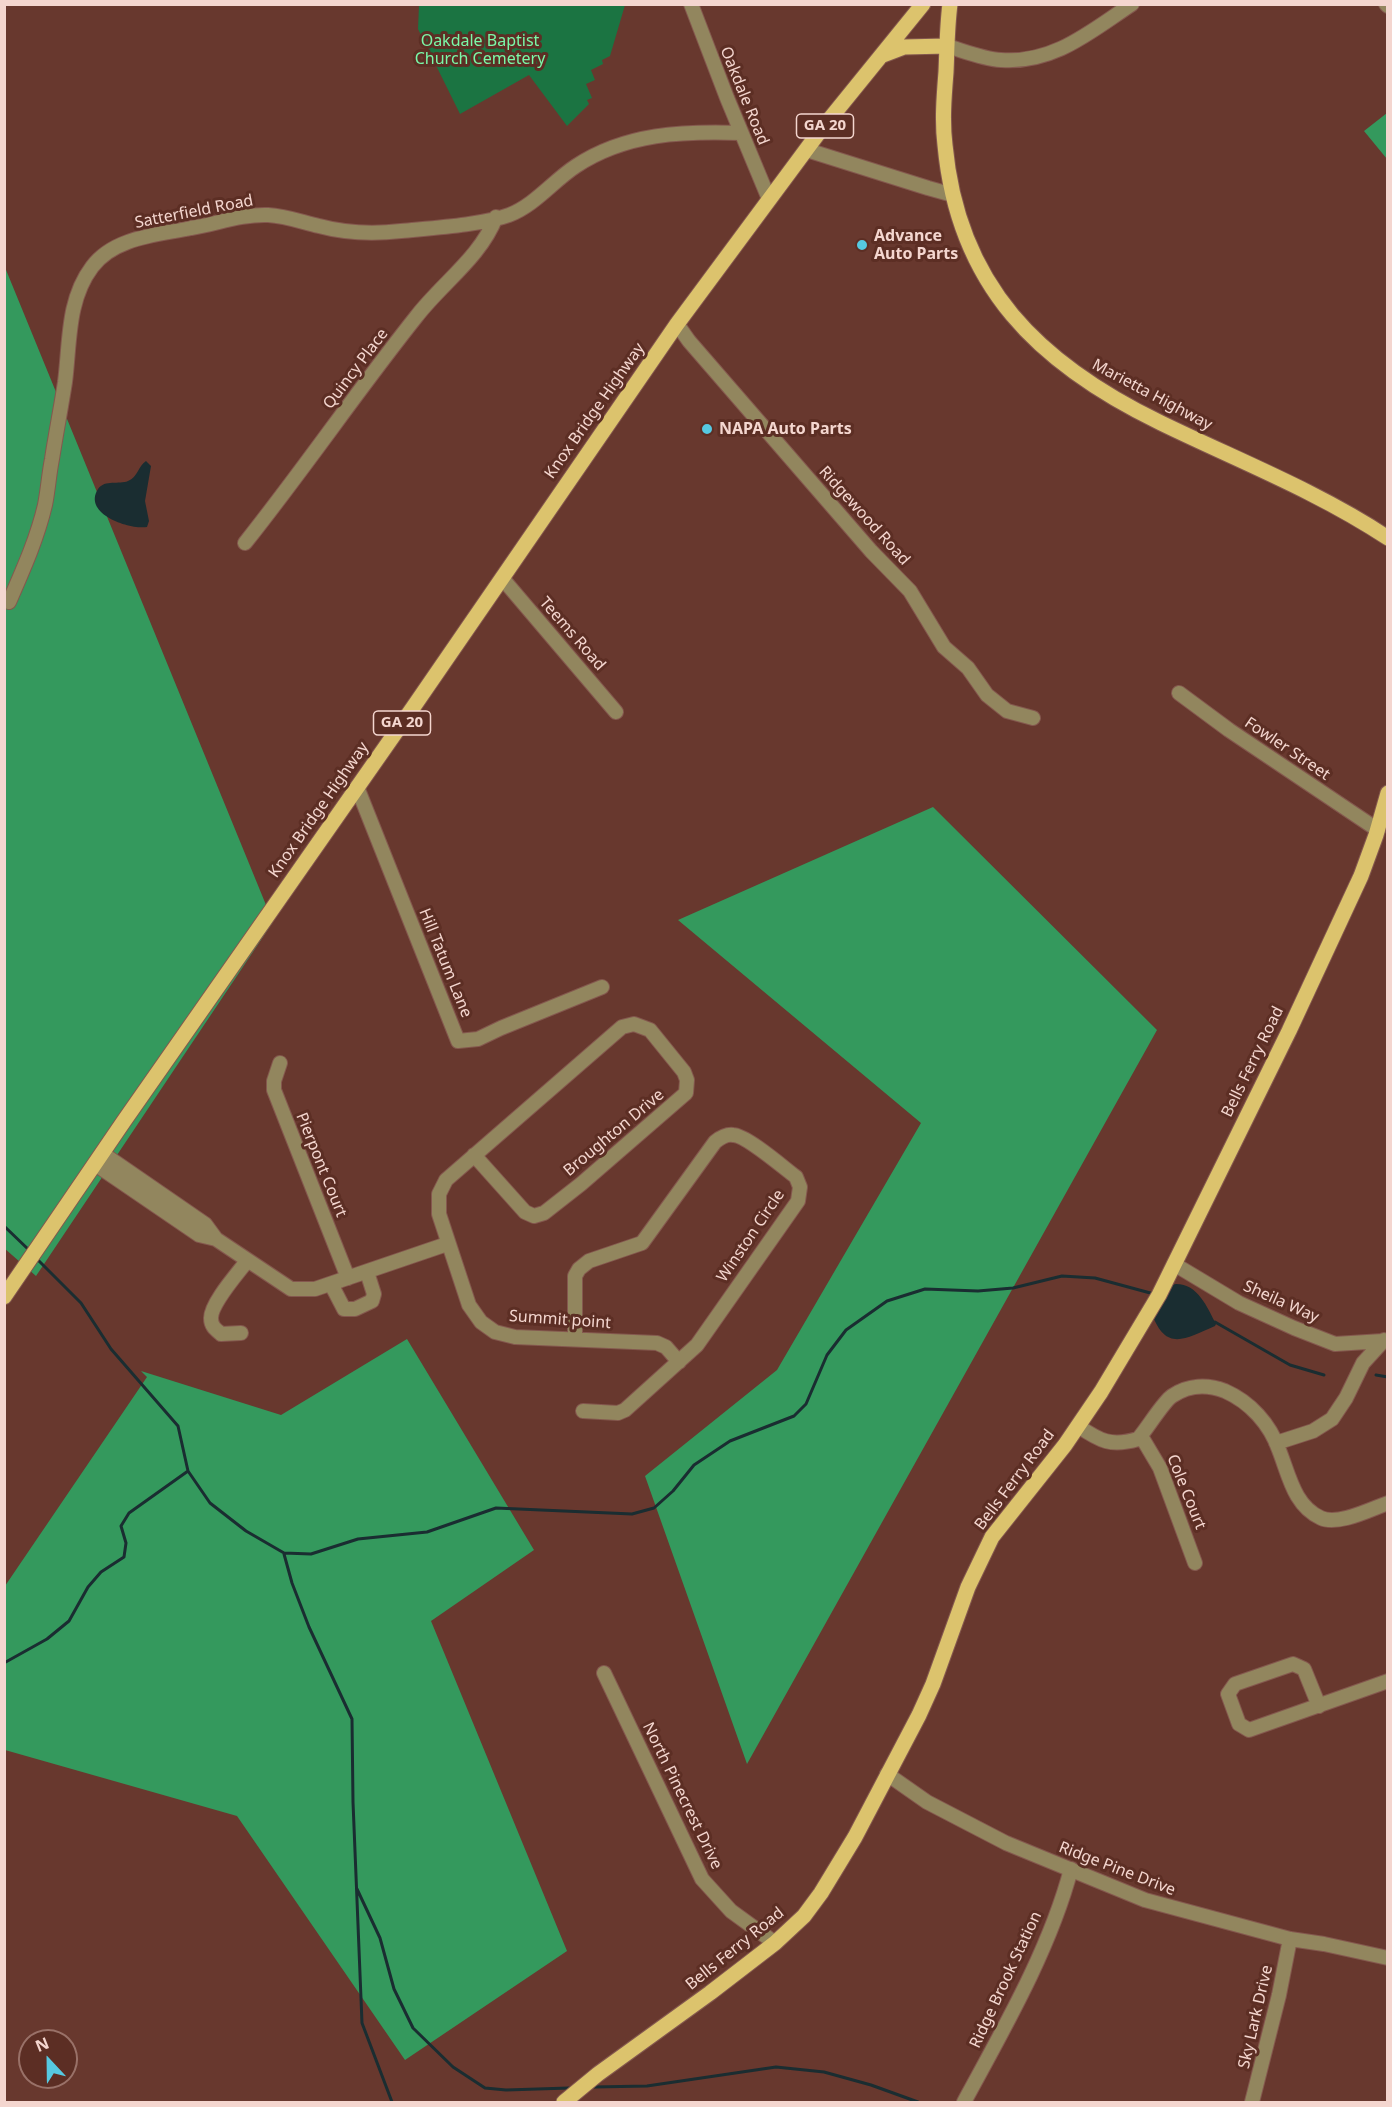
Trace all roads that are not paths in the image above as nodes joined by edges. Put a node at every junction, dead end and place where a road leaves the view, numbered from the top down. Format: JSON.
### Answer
{"nodes":[{"id":1,"x":691,"y":4,"type":"edge"},
{"id":2,"x":923,"y":4,"type":"edge"},
{"id":3,"x":950,"y":4,"type":"edge"},
{"id":4,"x":1132,"y":4,"type":"edge"},
{"id":5,"x":947,"y":46,"type":"junction"},
{"id":6,"x":883,"y":55,"type":"junction"},
{"id":7,"x":741,"y":133,"type":"junction"},
{"id":8,"x":807,"y":150,"type":"junction"},
{"id":9,"x":953,"y":195,"type":"junction"},
{"id":10,"x":769,"y":199,"type":"junction"},
{"id":11,"x":496,"y":217,"type":"junction"},
{"id":12,"x":677,"y":324,"type":"junction"},
{"id":13,"x":1388,"y":538,"type":"edge"},
{"id":14,"x":245,"y":543,"type":"dead end"},
{"id":15,"x":502,"y":578,"type":"junction"},
{"id":16,"x":9,"y":602,"type":"dead end"},
{"id":17,"x":1179,"y":693,"type":"dead end"},
{"id":18,"x":616,"y":712,"type":"dead end"},
{"id":19,"x":1033,"y":718,"type":"dead end"},
{"id":20,"x":357,"y":787,"type":"junction"},
{"id":21,"x":1388,"y":794,"type":"edge"},
{"id":22,"x":1377,"y":830,"type":"junction"},
{"id":23,"x":602,"y":987,"type":"dead end"},
{"id":24,"x":280,"y":1063,"type":"dead end"},
{"id":25,"x":474,"y":1155,"type":"junction"},
{"id":26,"x":99,"y":1159,"type":"junction"},
{"id":27,"x":447,"y":1244,"type":"junction"},
{"id":28,"x":247,"y":1261,"type":"junction"},
{"id":29,"x":1174,"y":1264,"type":"junction"},
{"id":30,"x":367,"y":1272,"type":"junction"},
{"id":31,"x":348,"y":1278,"type":"junction"},
{"id":32,"x":331,"y":1284,"type":"junction"},
{"id":33,"x":4,"y":1297,"type":"edge"},
{"id":34,"x":241,"y":1333,"type":"dead end"},
{"id":35,"x":575,"y":1339,"type":"junction"},
{"id":36,"x":1385,"y":1339,"type":"edge"},
{"id":37,"x":679,"y":1362,"type":"junction"},
{"id":38,"x":584,"y":1412,"type":"dead end"},
{"id":39,"x":1078,"y":1426,"type":"junction"},
{"id":40,"x":1141,"y":1436,"type":"junction"},
{"id":41,"x":1276,"y":1443,"type":"junction"},
{"id":42,"x":1388,"y":1503,"type":"edge"},
{"id":43,"x":1196,"y":1563,"type":"dead end"},
{"id":44,"x":604,"y":1673,"type":"dead end"},
{"id":45,"x":1388,"y":1681,"type":"edge"},
{"id":46,"x":1319,"y":1706,"type":"junction"},
{"id":47,"x":887,"y":1774,"type":"junction"},
{"id":48,"x":1071,"y":1869,"type":"junction"},
{"id":49,"x":1290,"y":1939,"type":"junction"},
{"id":50,"x":775,"y":1943,"type":"junction"},
{"id":51,"x":1388,"y":1958,"type":"edge"},
{"id":52,"x":564,"y":2103,"type":"edge"},
{"id":53,"x":964,"y":2103,"type":"edge"},
{"id":54,"x":1252,"y":2103,"type":"edge"}],
"edges":[{"from":1,"to":7,"type":"street","name":"Oakdale Road"},
{"from":2,"to":6,"type":"main road","number":"GA 20"},
{"from":3,"to":5,"type":"main road","name":"Marietta Highway"},
{"from":4,"to":5,"type":"street"},
{"from":5,"to":6,"type":"main road"},
{"from":5,"to":9,"type":"main road","name":"Marietta Highway"},
{"from":6,"to":8,"type":"main road","number":"GA 20"},
{"from":7,"to":10,"type":"street","name":"Oakdale Road"},
{"from":7,"to":11,"type":"street","name":"Satterfield Road"},
{"from":8,"to":9,"type":"street"},
{"from":8,"to":10,"type":"main road","number":"GA 20"},
{"from":9,"to":13,"type":"main road","name":"Marietta Highway"},
{"from":10,"to":12,"type":"main road","name":"Knox Bridge Highway","number":"GA 20"},
{"from":11,"to":14,"type":"street","name":"Quincy Place"},
{"from":11,"to":16,"type":"street","name":"Satterfield Road"},
{"from":12,"to":15,"type":"main road","name":"Knox Bridge Highway","number":"GA 20"},
{"from":12,"to":19,"type":"street","name":"Ridgewood Road"},
{"from":15,"to":18,"type":"street","name":"Teems Road"},
{"from":15,"to":20,"type":"main road","name":"Knox Bridge Highway","number":"GA 20"},
{"from":17,"to":22,"type":"street","name":"Fowler Street"},
{"from":20,"to":23,"type":"street","name":"Hill Tatum Lane"},
{"from":20,"to":26,"type":"main road","name":"Knox Bridge Highway","number":"GA 20"},
{"from":21,"to":22,"type":"main road","name":"Bells Ferry Road"},
{"from":22,"to":29,"type":"main road","name":"Bells Ferry Road"},
{"from":24,"to":31,"type":"street","name":"Pierpont Court"},
{"from":25,"to":25,"type":"street","name":"Broughton Drive"},
{"from":25,"to":27,"type":"street","name":"Summit point"},
{"from":26,"to":28,"type":"street"},
{"from":26,"to":33,"type":"main road","name":"Knox Bridge Highway","number":"GA 20"},
{"from":27,"to":30,"type":"street"},
{"from":27,"to":35,"type":"street","name":"Summit point"},
{"from":28,"to":32,"type":"street"},
{"from":28,"to":34,"type":"street"},
{"from":29,"to":36,"type":"street","name":"Sheila Way"},
{"from":29,"to":39,"type":"main road","name":"Bells Ferry Road"},
{"from":30,"to":31,"type":"street"},
{"from":30,"to":32,"type":"street"},
{"from":31,"to":32,"type":"street"},
{"from":35,"to":37,"type":"street","name":"Summit point"},
{"from":35,"to":37,"type":"street","name":"Winston Circle"},
{"from":36,"to":41,"type":"street"},
{"from":37,"to":38,"type":"street","name":"Winston Circle"},
{"from":39,"to":40,"type":"street"},
{"from":39,"to":47,"type":"main road","name":"Bells Ferry Road"},
{"from":40,"to":41,"type":"street"},
{"from":40,"to":43,"type":"street","name":"Cole Court"},
{"from":41,"to":42,"type":"street"},
{"from":44,"to":50,"type":"street","name":"North Pinecrest Drive"},
{"from":45,"to":46,"type":"street"},
{"from":46,"to":46,"type":"street"},
{"from":47,"to":48,"type":"street","name":"Ridge Pine Drive"},
{"from":47,"to":50,"type":"main road","name":"Bells Ferry Road"},
{"from":48,"to":49,"type":"street","name":"Ridge Pine Drive"},
{"from":48,"to":53,"type":"street","name":"Ridge Brook Station"},
{"from":49,"to":51,"type":"street","name":"Ridge Pine Drive"},
{"from":49,"to":54,"type":"street","name":"Sky Lark Drive"},
{"from":50,"to":52,"type":"main road","name":"Bells Ferry Road"}]}
